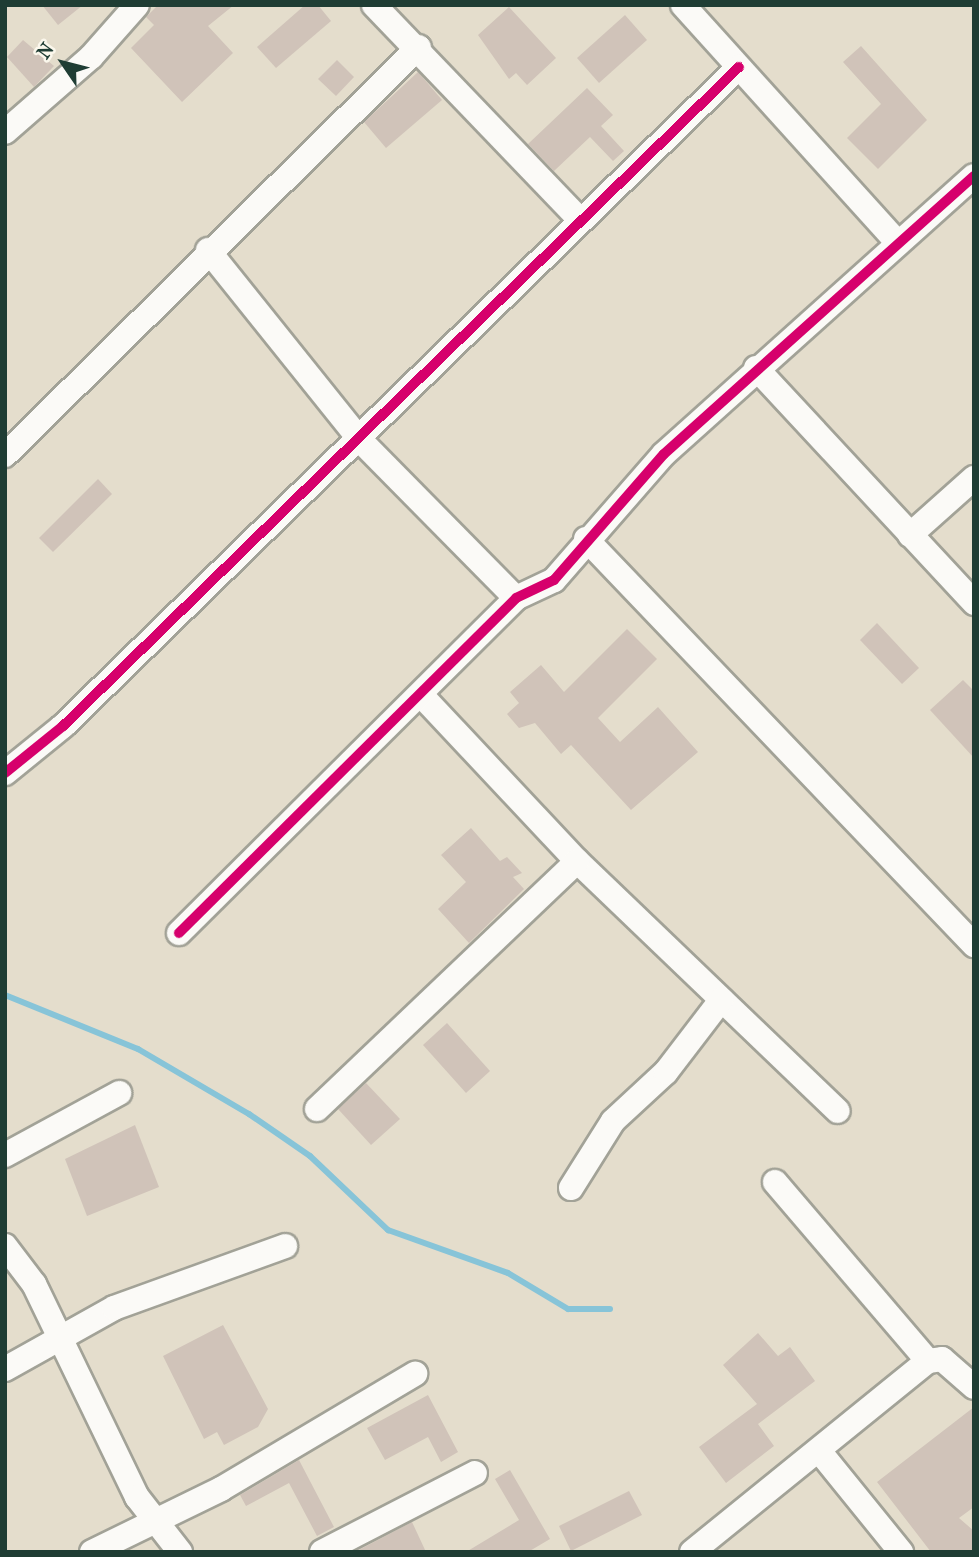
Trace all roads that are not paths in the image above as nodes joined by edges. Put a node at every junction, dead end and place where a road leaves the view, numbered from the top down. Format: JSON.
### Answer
{"nodes":[{"id":1,"x":137,"y":5,"type":"edge"},
{"id":2,"x":374,"y":5,"type":"edge"},
{"id":3,"x":682,"y":5,"type":"edge"},
{"id":4,"x":419,"y":47,"type":"junction"},
{"id":5,"x":739,"y":67,"type":"junction"},
{"id":6,"x":5,"y":132,"type":"edge"},
{"id":7,"x":974,"y":176,"type":"edge"},
{"id":8,"x":579,"y":219,"type":"junction"},
{"id":9,"x":896,"y":241,"type":"junction"},
{"id":10,"x":208,"y":250,"type":"junction"},
{"id":11,"x":755,"y":368,"type":"junction"},
{"id":12,"x":360,"y":440,"type":"junction"},
{"id":13,"x":5,"y":456,"type":"edge"},
{"id":14,"x":974,"y":478,"type":"edge"},
{"id":15,"x":910,"y":535,"type":"junction"},
{"id":16,"x":586,"y":539,"type":"junction"},
{"id":17,"x":516,"y":598,"type":"junction"},
{"id":18,"x":974,"y":603,"type":"edge"},
{"id":19,"x":422,"y":696,"type":"junction"},
{"id":20,"x":5,"y":773,"type":"edge"},
{"id":21,"x":577,"y":861,"type":"junction"},
{"id":22,"x":179,"y":933,"type":"dead end"},
{"id":23,"x":974,"y":945,"type":"edge"},
{"id":24,"x":721,"y":1000,"type":"junction"},
{"id":25,"x":119,"y":1093,"type":"dead end"},
{"id":26,"x":317,"y":1109,"type":"dead end"},
{"id":27,"x":838,"y":1111,"type":"dead end"},
{"id":28,"x":5,"y":1156,"type":"edge"},
{"id":29,"x":775,"y":1182,"type":"dead end"},
{"id":30,"x":571,"y":1188,"type":"dead end"},
{"id":31,"x":5,"y":1246,"type":"edge"},
{"id":32,"x":285,"y":1246,"type":"dead end"},
{"id":33,"x":60,"y":1337,"type":"junction"},
{"id":34,"x":929,"y":1361,"type":"junction"},
{"id":35,"x":5,"y":1369,"type":"edge"},
{"id":36,"x":415,"y":1374,"type":"dead end"},
{"id":37,"x":974,"y":1387,"type":"edge"},
{"id":38,"x":820,"y":1452,"type":"junction"},
{"id":39,"x":475,"y":1473,"type":"dead end"},
{"id":40,"x":156,"y":1521,"type":"junction"},
{"id":41,"x":92,"y":1552,"type":"edge"},
{"id":42,"x":180,"y":1552,"type":"edge"},
{"id":43,"x":322,"y":1552,"type":"edge"},
{"id":44,"x":692,"y":1552,"type":"edge"},
{"id":45,"x":901,"y":1552,"type":"edge"}],
"edges":[{"from":1,"to":6,"type":"street"},
{"from":2,"to":4,"type":"street"},
{"from":3,"to":5,"type":"street"},
{"from":4,"to":8,"type":"street"},
{"from":4,"to":10,"type":"street"},
{"from":5,"to":8,"type":"street"},
{"from":5,"to":9,"type":"street"},
{"from":7,"to":9,"type":"street"},
{"from":8,"to":12,"type":"street"},
{"from":9,"to":11,"type":"street"},
{"from":10,"to":12,"type":"street"},
{"from":10,"to":13,"type":"street"},
{"from":11,"to":15,"type":"street"},
{"from":11,"to":16,"type":"street"},
{"from":12,"to":17,"type":"street"},
{"from":12,"to":20,"type":"street"},
{"from":14,"to":15,"type":"street"},
{"from":15,"to":18,"type":"street"},
{"from":16,"to":17,"type":"street"},
{"from":16,"to":23,"type":"street"},
{"from":17,"to":19,"type":"street"},
{"from":19,"to":21,"type":"street"},
{"from":19,"to":22,"type":"street"},
{"from":21,"to":24,"type":"street"},
{"from":21,"to":26,"type":"street"},
{"from":24,"to":27,"type":"street"},
{"from":24,"to":30,"type":"street"},
{"from":25,"to":28,"type":"street"},
{"from":29,"to":34,"type":"street"},
{"from":31,"to":33,"type":"street"},
{"from":32,"to":33,"type":"street"},
{"from":33,"to":35,"type":"street"},
{"from":33,"to":40,"type":"street"},
{"from":34,"to":37,"type":"street"},
{"from":34,"to":38,"type":"street"},
{"from":36,"to":40,"type":"street"},
{"from":38,"to":44,"type":"street"},
{"from":38,"to":45,"type":"street"},
{"from":39,"to":43,"type":"street"},
{"from":40,"to":41,"type":"street"},
{"from":40,"to":42,"type":"street"}]}
